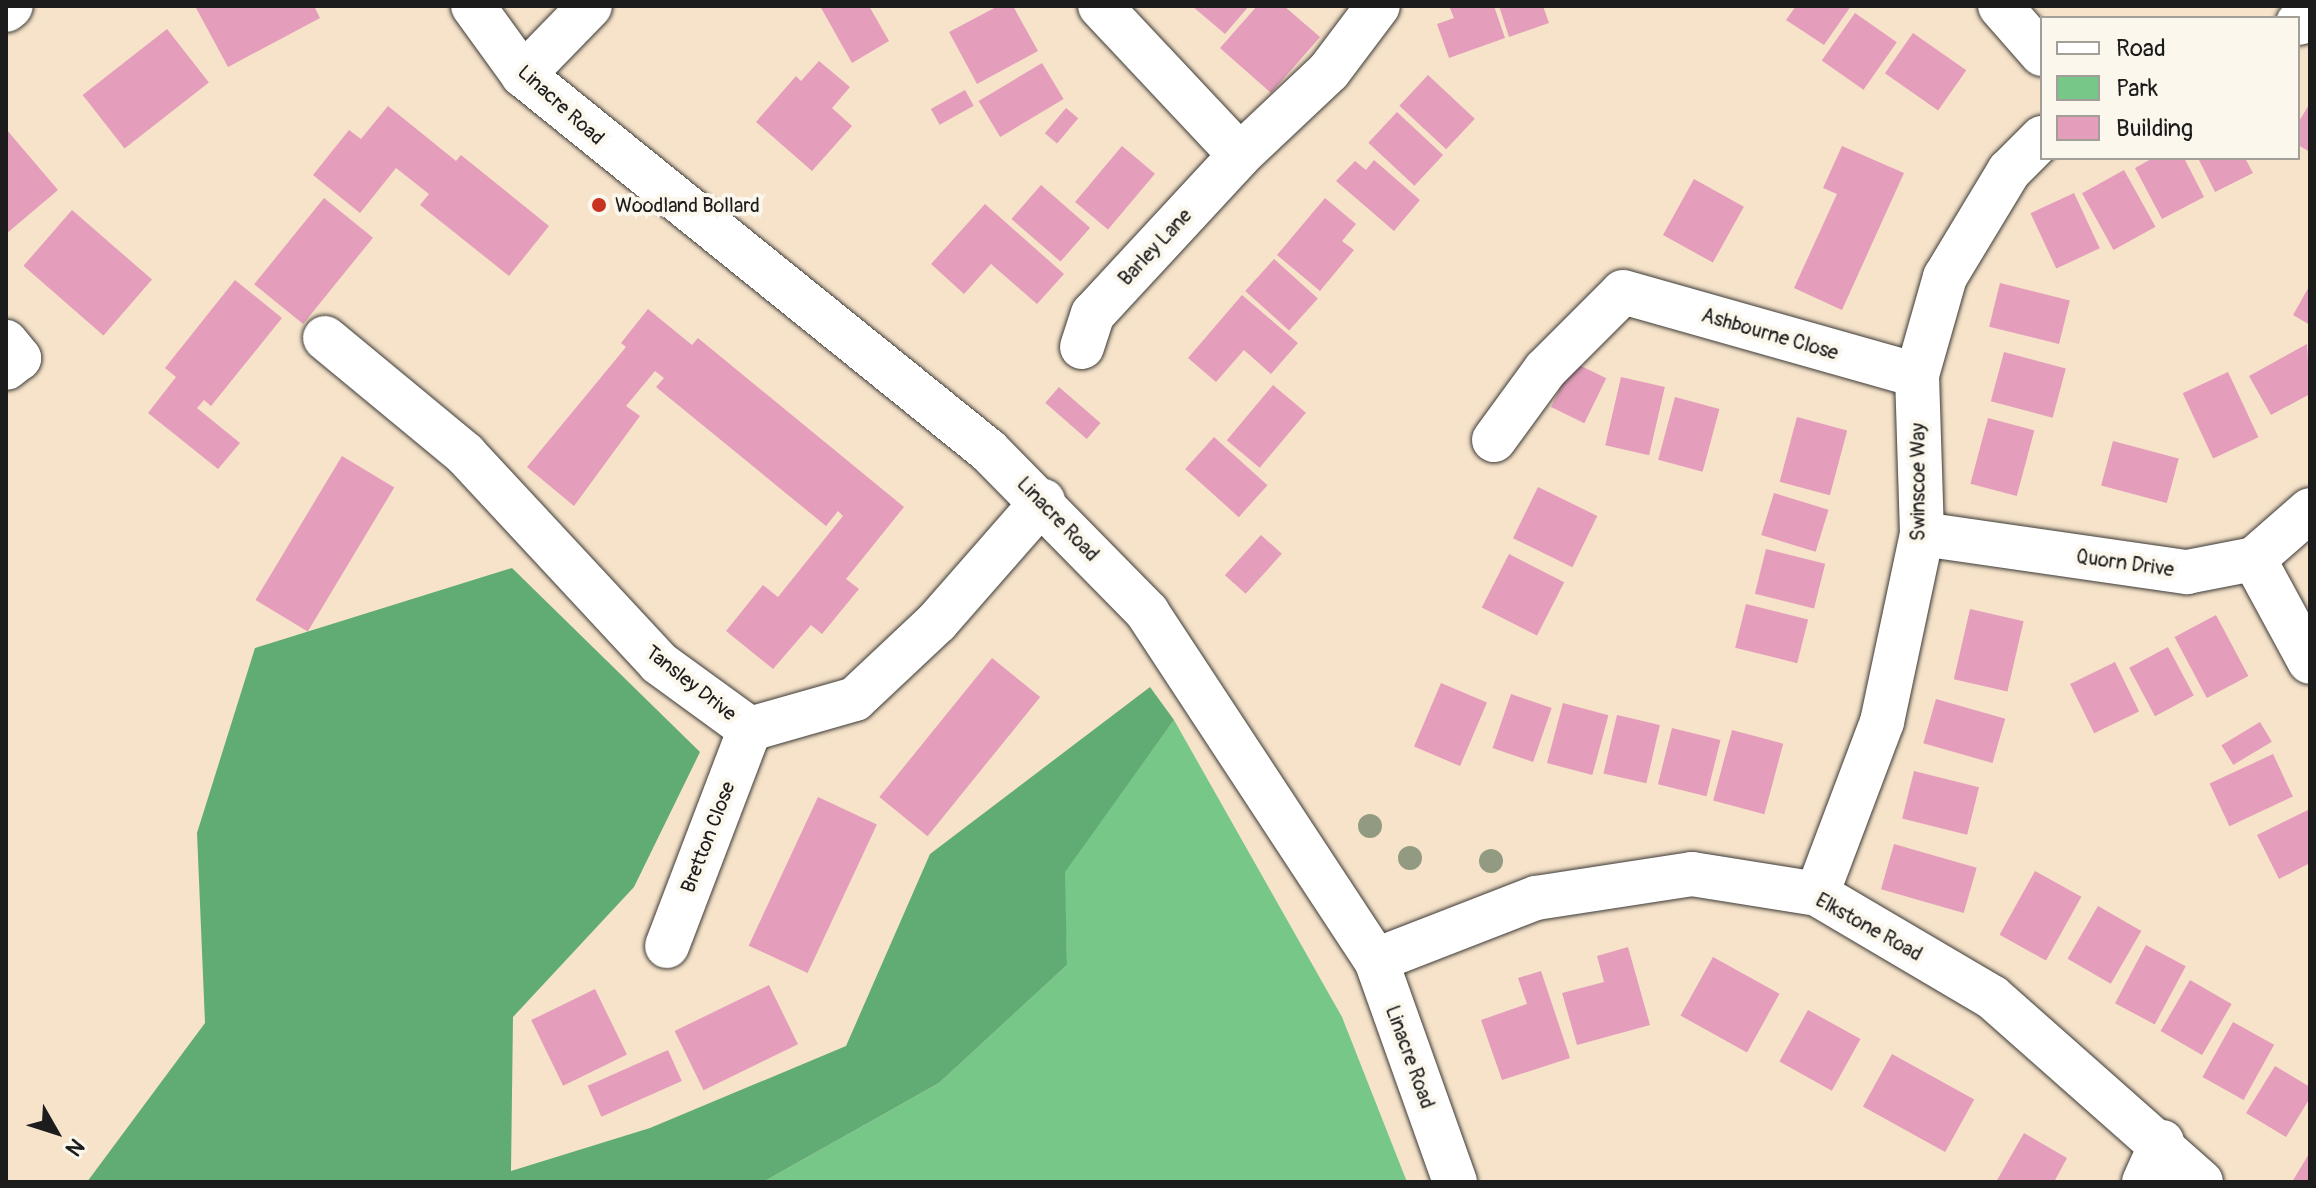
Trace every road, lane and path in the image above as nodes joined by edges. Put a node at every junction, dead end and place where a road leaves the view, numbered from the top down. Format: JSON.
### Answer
{"nodes":[{"id":1,"x":473,"y":6,"type":"edge"},
{"id":2,"x":590,"y":6,"type":"edge"},
{"id":3,"x":1100,"y":6,"type":"edge"},
{"id":4,"x":1378,"y":6,"type":"edge"},
{"id":5,"x":2000,"y":6,"type":"edge"},
{"id":6,"x":2040,"y":52,"type":"edge"},
{"id":7,"x":523,"y":75,"type":"junction"},
{"id":8,"x":2040,"y":140,"type":"edge"},
{"id":9,"x":1240,"y":155,"type":"junction"},
{"id":10,"x":325,"y":338,"type":"dead end"},
{"id":11,"x":6,"y":342,"type":"edge"},
{"id":12,"x":1082,"y":347,"type":"dead end"},
{"id":13,"x":6,"y":368,"type":"edge"},
{"id":14,"x":1917,"y":375,"type":"junction"},
{"id":15,"x":1494,"y":440,"type":"dead end"},
{"id":16,"x":1043,"y":501,"type":"junction"},
{"id":17,"x":2310,"y":510,"type":"edge"},
{"id":18,"x":1922,"y":534,"type":"junction"},
{"id":19,"x":2254,"y":559,"type":"junction"},
{"id":20,"x":2310,"y":662,"type":"edge"},
{"id":21,"x":750,"y":729,"type":"junction"},
{"id":22,"x":1817,"y":894,"type":"junction"},
{"id":23,"x":667,"y":946,"type":"dead end"},
{"id":24,"x":1376,"y":960,"type":"junction"},
{"id":25,"x":2162,"y":1142,"type":"junction"},
{"id":26,"x":1455,"y":1182,"type":"edge"},
{"id":27,"x":2144,"y":1182,"type":"edge"},
{"id":28,"x":2201,"y":1182,"type":"edge"}],
"edges":[{"from":1,"to":7,"type":"street","name":"Linacre Road"},
{"from":2,"to":7,"type":"street"},
{"from":3,"to":9,"type":"street"},
{"from":4,"to":9,"type":"street","name":"Barley Lane"},
{"from":5,"to":6,"type":"street"},
{"from":7,"to":16,"type":"street","name":"Linacre Road"},
{"from":8,"to":14,"type":"street","name":"Swinscoe Way"},
{"from":9,"to":12,"type":"street","name":"Barley Lane"},
{"from":10,"to":21,"type":"street","name":"Tansley Drive"},
{"from":11,"to":13,"type":"street"},
{"from":14,"to":15,"type":"street","name":"Ashbourne Close"},
{"from":14,"to":18,"type":"street","name":"Swinscoe Way"},
{"from":16,"to":21,"type":"street","name":"Tansley Drive"},
{"from":16,"to":24,"type":"street","name":"Linacre Road"},
{"from":17,"to":19,"type":"street"},
{"from":18,"to":19,"type":"street","name":"Quorn Drive"},
{"from":18,"to":22,"type":"street","name":"Swinscoe Way"},
{"from":19,"to":20,"type":"street"},
{"from":21,"to":23,"type":"street","name":"Bretton Close"},
{"from":22,"to":24,"type":"street","name":"Elkstone Road"},
{"from":22,"to":25,"type":"street","name":"Elkstone Road"},
{"from":24,"to":26,"type":"street","name":"Linacre Road"},
{"from":25,"to":27,"type":"street"},
{"from":25,"to":28,"type":"street","name":"Elkstone Road"}]}
